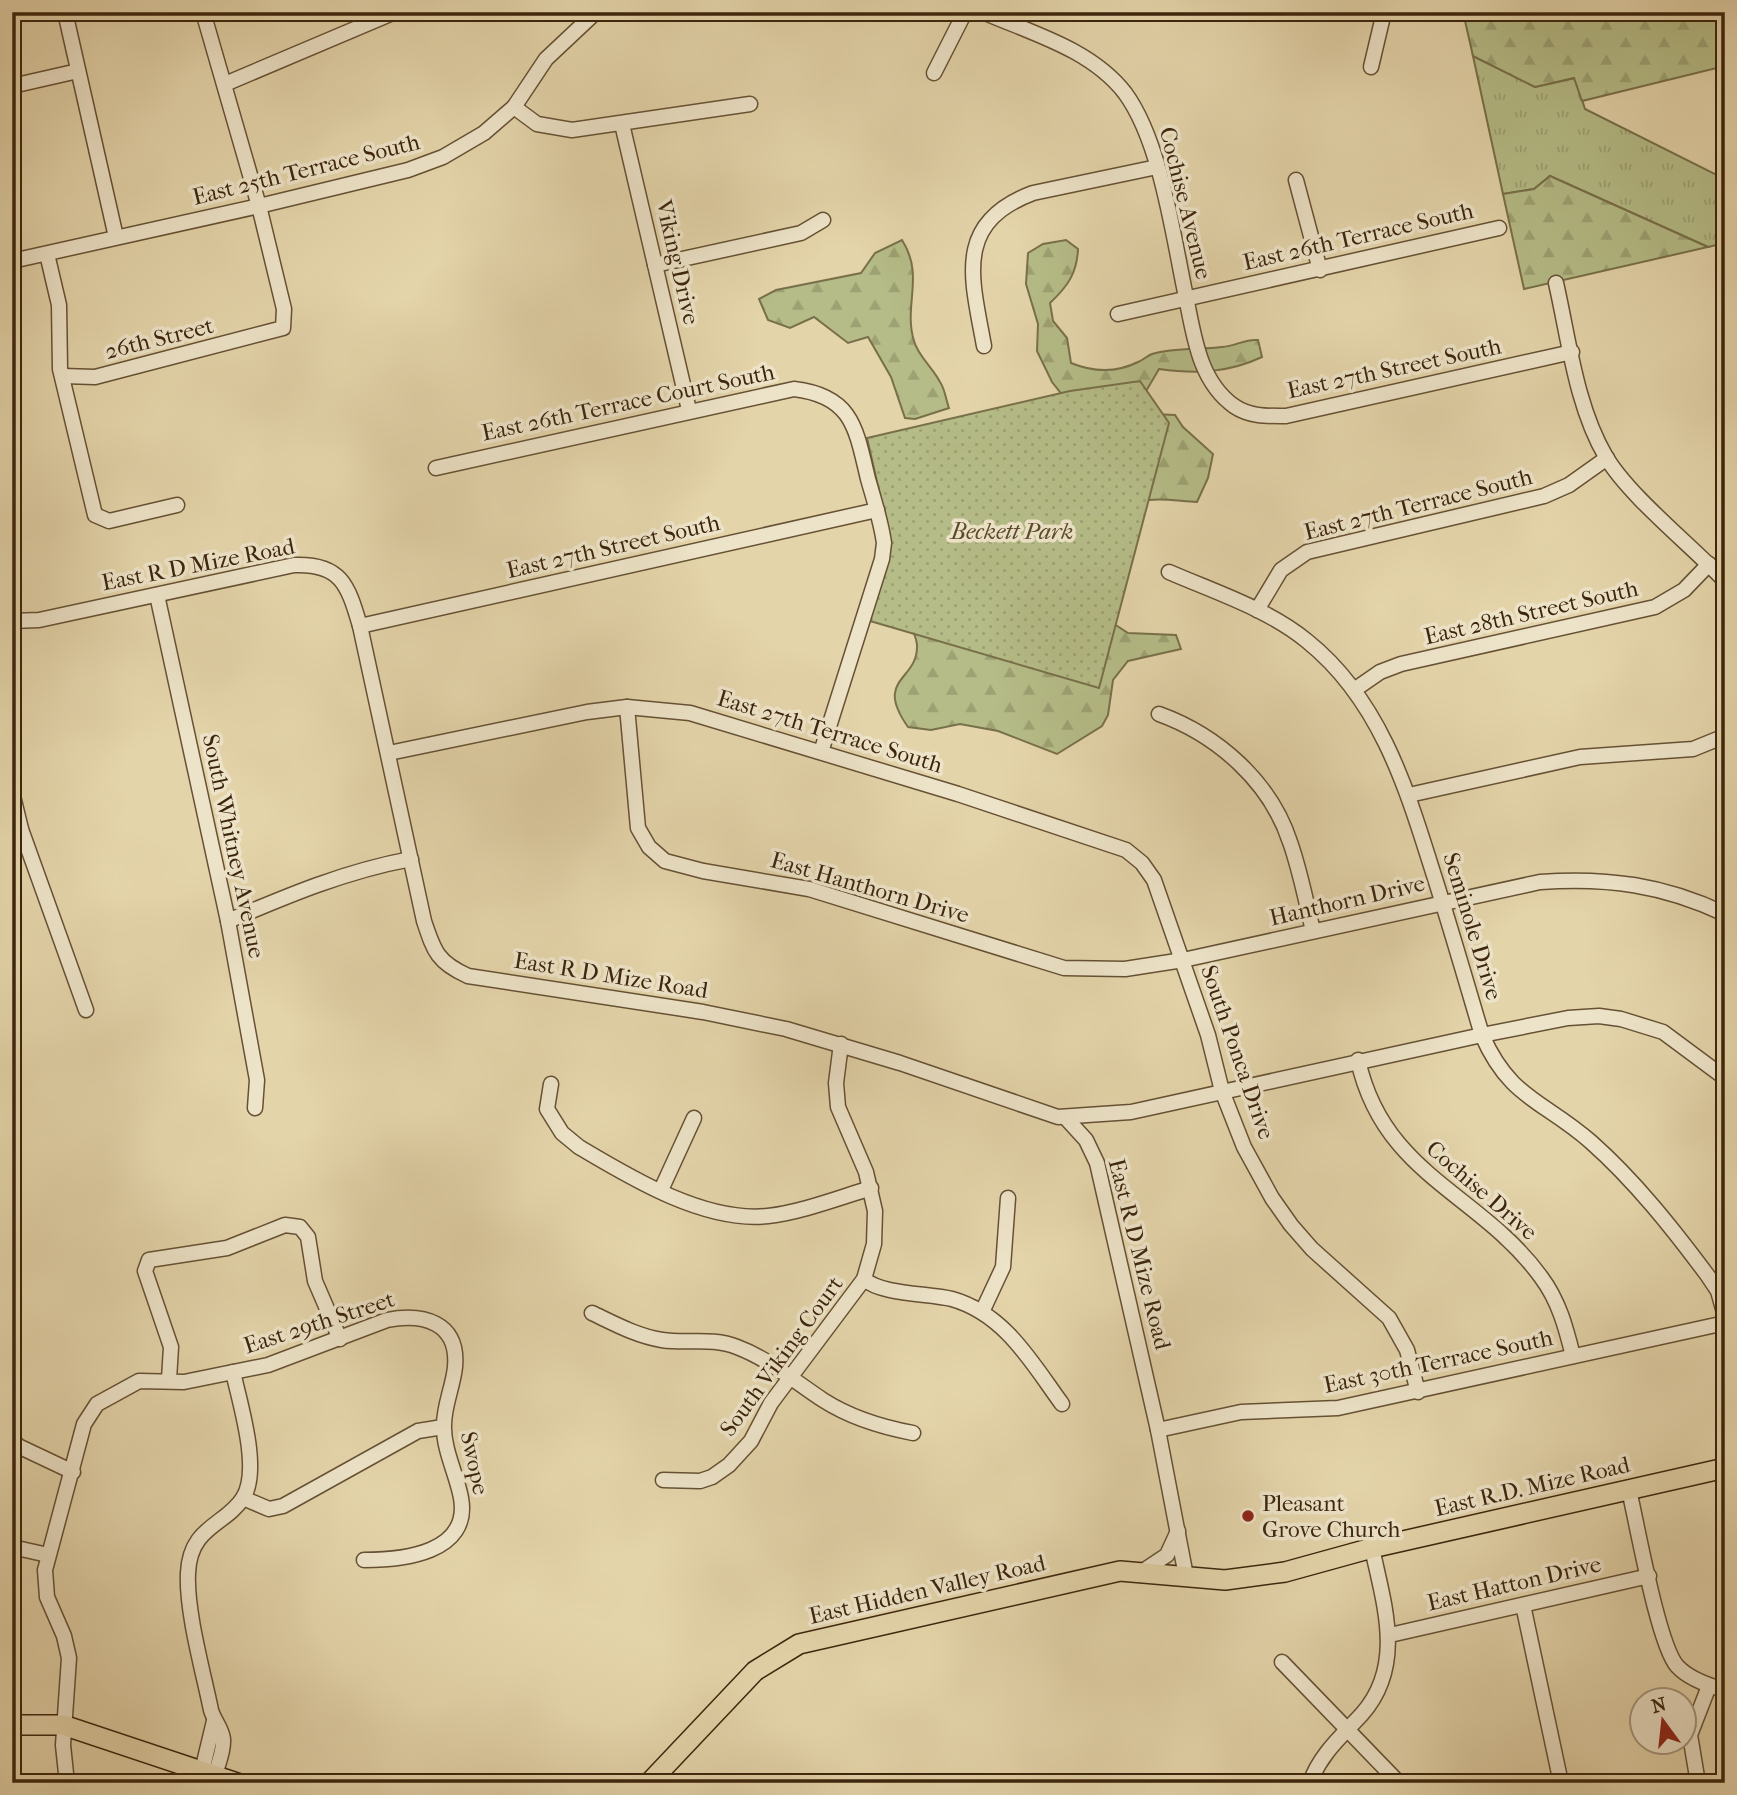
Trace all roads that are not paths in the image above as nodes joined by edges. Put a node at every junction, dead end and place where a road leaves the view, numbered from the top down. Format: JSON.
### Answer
{"nodes":[{"id":1,"x":65,"y":12,"type":"edge"},
{"id":2,"x":202,"y":12,"type":"edge"},
{"id":3,"x":395,"y":12,"type":"edge"},
{"id":4,"x":596,"y":12,"type":"edge"},
{"id":5,"x":965,"y":12,"type":"edge"},
{"id":6,"x":983,"y":12,"type":"edge"},
{"id":7,"x":1384,"y":12,"type":"edge"},
{"id":8,"x":1371,"y":67,"type":"dead end"},
{"id":9,"x":78,"y":71,"type":"junction"},
{"id":10,"x":934,"y":73,"type":"dead end"},
{"id":11,"x":225,"y":84,"type":"junction"},
{"id":12,"x":12,"y":86,"type":"edge"},
{"id":13,"x":750,"y":104,"type":"dead end"},
{"id":14,"x":514,"y":107,"type":"junction"},
{"id":15,"x":622,"y":124,"type":"junction"},
{"id":16,"x":1157,"y":167,"type":"junction"},
{"id":17,"x":1296,"y":180,"type":"dead end"},
{"id":18,"x":259,"y":206,"type":"junction"},
{"id":19,"x":822,"y":220,"type":"dead end"},
{"id":20,"x":1499,"y":228,"type":"dead end"},
{"id":21,"x":116,"y":237,"type":"junction"},
{"id":22,"x":47,"y":254,"type":"junction"},
{"id":23,"x":12,"y":261,"type":"edge"},
{"id":24,"x":655,"y":265,"type":"junction"},
{"id":25,"x":1320,"y":270,"type":"junction"},
{"id":26,"x":1556,"y":283,"type":"dead end"},
{"id":27,"x":1186,"y":298,"type":"junction"},
{"id":28,"x":1118,"y":314,"type":"dead end"},
{"id":29,"x":984,"y":346,"type":"dead end"},
{"id":30,"x":1572,"y":352,"type":"junction"},
{"id":31,"x":63,"y":376,"type":"junction"},
{"id":32,"x":1228,"y":400,"type":"joint"},
{"id":33,"x":689,"y":410,"type":"junction"},
{"id":34,"x":1607,"y":458,"type":"junction"},
{"id":35,"x":436,"y":468,"type":"dead end"},
{"id":36,"x":177,"y":505,"type":"dead end"},
{"id":37,"x":877,"y":510,"type":"junction"},
{"id":38,"x":1709,"y":564,"type":"junction"},
{"id":39,"x":1169,"y":572,"type":"dead end"},
{"id":40,"x":1725,"y":580,"type":"edge"},
{"id":41,"x":158,"y":595,"type":"junction"},
{"id":42,"x":1256,"y":610,"type":"junction"},
{"id":43,"x":12,"y":621,"type":"edge"},
{"id":44,"x":360,"y":626,"type":"junction"},
{"id":45,"x":1354,"y":690,"type":"junction"},
{"id":46,"x":627,"y":707,"type":"junction"},
{"id":47,"x":1159,"y":714,"type":"dead end"},
{"id":48,"x":1725,"y":736,"type":"edge"},
{"id":49,"x":821,"y":752,"type":"junction"},
{"id":50,"x":389,"y":753,"type":"junction"},
{"id":51,"x":12,"y":792,"type":"edge"},
{"id":52,"x":1409,"y":795,"type":"junction"},
{"id":53,"x":21,"y":829,"type":"junction"},
{"id":54,"x":12,"y":848,"type":"edge"},
{"id":55,"x":411,"y":859,"type":"junction"},
{"id":56,"x":1443,"y":902,"type":"junction"},
{"id":57,"x":1725,"y":914,"type":"edge"},
{"id":58,"x":228,"y":921,"type":"junction"},
{"id":59,"x":1314,"y":931,"type":"junction"},
{"id":60,"x":1183,"y":960,"type":"junction"},
{"id":61,"x":86,"y":1010,"type":"dead end"},
{"id":62,"x":1482,"y":1035,"type":"junction"},
{"id":63,"x":841,"y":1044,"type":"junction"},
{"id":64,"x":1358,"y":1060,"type":"junction"},
{"id":65,"x":1725,"y":1078,"type":"edge"},
{"id":66,"x":551,"y":1084,"type":"dead end"},
{"id":67,"x":1222,"y":1091,"type":"junction"},
{"id":68,"x":256,"y":1108,"type":"dead end"},
{"id":69,"x":694,"y":1118,"type":"dead end"},
{"id":70,"x":1065,"y":1118,"type":"junction"},
{"id":71,"x":871,"y":1188,"type":"junction"},
{"id":72,"x":661,"y":1190,"type":"junction"},
{"id":73,"x":1008,"y":1198,"type":"dead end"},
{"id":74,"x":864,"y":1279,"type":"junction"},
{"id":75,"x":982,"y":1312,"type":"junction"},
{"id":76,"x":592,"y":1313,"type":"dead end"},
{"id":77,"x":1725,"y":1316,"type":"edge"},
{"id":78,"x":1725,"y":1323,"type":"edge"},
{"id":79,"x":440,"y":1325,"type":"joint"},
{"id":80,"x":340,"y":1339,"type":"junction"},
{"id":81,"x":1573,"y":1356,"type":"junction"},
{"id":82,"x":233,"y":1372,"type":"junction"},
{"id":83,"x":790,"y":1377,"type":"junction"},
{"id":84,"x":169,"y":1380,"type":"junction"},
{"id":85,"x":1418,"y":1392,"type":"junction"},
{"id":86,"x":1062,"y":1404,"type":"dead end"},
{"id":87,"x":443,"y":1427,"type":"junction"},
{"id":88,"x":1158,"y":1430,"type":"junction"},
{"id":89,"x":914,"y":1433,"type":"dead end"},
{"id":90,"x":12,"y":1438,"type":"edge"},
{"id":91,"x":1725,"y":1468,"type":"edge"},
{"id":92,"x":73,"y":1472,"type":"junction"},
{"id":93,"x":663,"y":1480,"type":"dead end"},
{"id":94,"x":1629,"y":1489,"type":"junction"},
{"id":95,"x":243,"y":1498,"type":"junction"},
{"id":96,"x":1179,"y":1530,"type":"junction"},
{"id":97,"x":12,"y":1547,"type":"edge"},
{"id":98,"x":1372,"y":1548,"type":"junction"},
{"id":99,"x":48,"y":1555,"type":"junction"},
{"id":100,"x":364,"y":1560,"type":"dead end"},
{"id":101,"x":1143,"y":1571,"type":"junction"},
{"id":102,"x":1186,"y":1576,"type":"junction"},
{"id":103,"x":1649,"y":1576,"type":"junction"},
{"id":104,"x":1523,"y":1605,"type":"junction"},
{"id":105,"x":1390,"y":1635,"type":"junction"},
{"id":106,"x":1282,"y":1662,"type":"dead end"},
{"id":107,"x":1709,"y":1686,"type":"junction"},
{"id":108,"x":1725,"y":1690,"type":"edge"},
{"id":109,"x":64,"y":1724,"type":"junction"},
{"id":110,"x":12,"y":1725,"type":"edge"},
{"id":111,"x":1346,"y":1730,"type":"junction"},
{"id":112,"x":208,"y":1773,"type":"junction"},
{"id":113,"x":67,"y":1783,"type":"edge"},
{"id":114,"x":237,"y":1783,"type":"edge"},
{"id":115,"x":649,"y":1783,"type":"edge"},
{"id":116,"x":1310,"y":1783,"type":"edge"},
{"id":117,"x":1399,"y":1783,"type":"edge"},
{"id":118,"x":1561,"y":1783,"type":"edge"},
{"id":119,"x":1698,"y":1783,"type":"edge"}],
"edges":[{"from":1,"to":9,"type":"street"},
{"from":2,"to":11,"type":"street"},
{"from":3,"to":11,"type":"street"},
{"from":4,"to":14,"type":"street","name":"East 25th Terrace South"},
{"from":5,"to":10,"type":"street"},
{"from":6,"to":16,"type":"street","name":"Cochise Avenue"},
{"from":7,"to":8,"type":"street"},
{"from":9,"to":12,"type":"street"},
{"from":9,"to":21,"type":"street"},
{"from":11,"to":18,"type":"street"},
{"from":13,"to":15,"type":"street"},
{"from":14,"to":15,"type":"street"},
{"from":14,"to":18,"type":"street","name":"East 25th Terrace South"},
{"from":15,"to":24,"type":"street","name":"Viking Drive"},
{"from":16,"to":27,"type":"street","name":"Cochise Avenue"},
{"from":16,"to":29,"type":"street"},
{"from":17,"to":25,"type":"street"},
{"from":18,"to":21,"type":"street","name":"East 25th Terrace South"},
{"from":18,"to":31,"type":"street","name":"26th Street"},
{"from":19,"to":24,"type":"street"},
{"from":20,"to":25,"type":"street","name":"East 26th Terrace South"},
{"from":21,"to":22,"type":"street","name":"East 25th Terrace South"},
{"from":22,"to":23,"type":"street","name":"East 25th Terrace South"},
{"from":22,"to":31,"type":"street"},
{"from":24,"to":33,"type":"street","name":"Viking Drive"},
{"from":25,"to":27,"type":"street","name":"East 26th Terrace South"},
{"from":26,"to":30,"type":"street"},
{"from":27,"to":28,"type":"street","name":"East 26th Terrace South"},
{"from":27,"to":32,"type":"street","name":"Cochise Avenue"},
{"from":30,"to":32,"type":"street","name":"East 27th Street South"},
{"from":30,"to":34,"type":"street"},
{"from":31,"to":36,"type":"street"},
{"from":33,"to":35,"type":"street","name":"East 26th Terrace Court South"},
{"from":33,"to":37,"type":"street","name":"East 26th Terrace Court South"},
{"from":34,"to":38,"type":"street"},
{"from":34,"to":42,"type":"street","name":"East 27th Terrace South"},
{"from":37,"to":44,"type":"street","name":"East 27th Street South"},
{"from":37,"to":49,"type":"street","name":"East 26th Terrace Court South"},
{"from":38,"to":40,"type":"street"},
{"from":38,"to":45,"type":"street","name":"East 28th Street South"},
{"from":39,"to":42,"type":"street","name":"Seminole Drive"},
{"from":41,"to":43,"type":"street","name":"East R D Mize Road"},
{"from":41,"to":44,"type":"street","name":"East R D Mize Road"},
{"from":41,"to":58,"type":"street","name":"South Whitney Avenue"},
{"from":42,"to":45,"type":"street","name":"Seminole Drive"},
{"from":44,"to":50,"type":"street","name":"East R D Mize Road"},
{"from":45,"to":52,"type":"street","name":"Seminole Drive"},
{"from":46,"to":49,"type":"street","name":"East 27th Terrace South"},
{"from":46,"to":50,"type":"street","name":"East 27th Terrace South"},
{"from":46,"to":60,"type":"street","name":"East Hanthorn Drive"},
{"from":47,"to":59,"type":"street"},
{"from":48,"to":52,"type":"street"},
{"from":49,"to":60,"type":"street","name":"East 27th Terrace South"},
{"from":50,"to":55,"type":"street","name":"East R D Mize Road"},
{"from":51,"to":53,"type":"street"},
{"from":52,"to":56,"type":"street","name":"Seminole Drive"},
{"from":53,"to":54,"type":"street"},
{"from":53,"to":61,"type":"street"},
{"from":55,"to":58,"type":"street"},
{"from":55,"to":63,"type":"street","name":"East R D Mize Road"},
{"from":56,"to":57,"type":"street","name":"Hanthorn Drive"},
{"from":56,"to":59,"type":"street","name":"Hanthorn Drive"},
{"from":56,"to":62,"type":"street","name":"Seminole Drive"},
{"from":58,"to":68,"type":"street","name":"South Whitney Avenue"},
{"from":59,"to":60,"type":"street","name":"Hanthorn Drive"},
{"from":60,"to":67,"type":"street","name":"South Ponca Drive"},
{"from":62,"to":64,"type":"street"},
{"from":62,"to":65,"type":"street"},
{"from":62,"to":77,"type":"street","name":"Seminole Drive"},
{"from":63,"to":70,"type":"street","name":"East R D Mize Road"},
{"from":63,"to":71,"type":"street","name":"South Viking Court"},
{"from":64,"to":67,"type":"street"},
{"from":64,"to":81,"type":"street","name":"Cochise Drive"},
{"from":66,"to":72,"type":"street"},
{"from":67,"to":70,"type":"street"},
{"from":67,"to":85,"type":"street","name":"South Ponca Drive"},
{"from":69,"to":72,"type":"street"},
{"from":70,"to":88,"type":"street","name":"East R D Mize Road"},
{"from":71,"to":72,"type":"street"},
{"from":71,"to":74,"type":"street","name":"South Viking Court"},
{"from":73,"to":75,"type":"street"},
{"from":74,"to":75,"type":"street"},
{"from":74,"to":83,"type":"street","name":"South Viking Court"},
{"from":75,"to":86,"type":"street"},
{"from":76,"to":83,"type":"street"},
{"from":78,"to":81,"type":"street","name":"East 30th Terrace South"},
{"from":79,"to":80,"type":"street","name":"East 29th Street"},
{"from":79,"to":87,"type":"street","name":"Swope"},
{"from":80,"to":82,"type":"street","name":"East 29th Street"},
{"from":80,"to":84,"type":"street"},
{"from":81,"to":85,"type":"street","name":"East 30th Terrace South"},
{"from":82,"to":84,"type":"street","name":"East 29th Street"},
{"from":82,"to":95,"type":"street"},
{"from":83,"to":89,"type":"street"},
{"from":83,"to":93,"type":"street","name":"South Viking Court"},
{"from":84,"to":92,"type":"street","name":"East 29th Street"},
{"from":85,"to":88,"type":"street","name":"East 30th Terrace South"},
{"from":87,"to":95,"type":"street"},
{"from":87,"to":100,"type":"street","name":"Swope"},
{"from":88,"to":96,"type":"street","name":"East R D Mize Road"},
{"from":90,"to":92,"type":"street"},
{"from":91,"to":94,"type":"main road","name":"East R.D. Mize Road"},
{"from":92,"to":99,"type":"street","name":"East 29th Street"},
{"from":94,"to":98,"type":"main road","name":"East R.D. Mize Road"},
{"from":94,"to":103,"type":"street"},
{"from":95,"to":112,"type":"street"},
{"from":96,"to":101,"type":"street"},
{"from":96,"to":102,"type":"street","name":"East R D Mize Road"},
{"from":97,"to":99,"type":"street"},
{"from":98,"to":102,"type":"main road","name":"East R.D. Mize Road"},
{"from":98,"to":105,"type":"street"},
{"from":99,"to":109,"type":"street","name":"East 29th Street"},
{"from":101,"to":102,"type":"main road","name":"East Hidden Valley Road"},
{"from":101,"to":115,"type":"main road","name":"East Hidden Valley Road"},
{"from":103,"to":104,"type":"street","name":"East Hatton Drive"},
{"from":103,"to":107,"type":"street"},
{"from":104,"to":105,"type":"street","name":"East Hatton Drive"},
{"from":104,"to":118,"type":"street"},
{"from":105,"to":111,"type":"street"},
{"from":106,"to":111,"type":"street"},
{"from":107,"to":108,"type":"street"},
{"from":107,"to":119,"type":"street"},
{"from":109,"to":110,"type":"main road"},
{"from":109,"to":112,"type":"main road"},
{"from":109,"to":113,"type":"street","name":"East 29th Street"},
{"from":111,"to":116,"type":"street"},
{"from":111,"to":117,"type":"street"},
{"from":112,"to":114,"type":"main road"}]}
